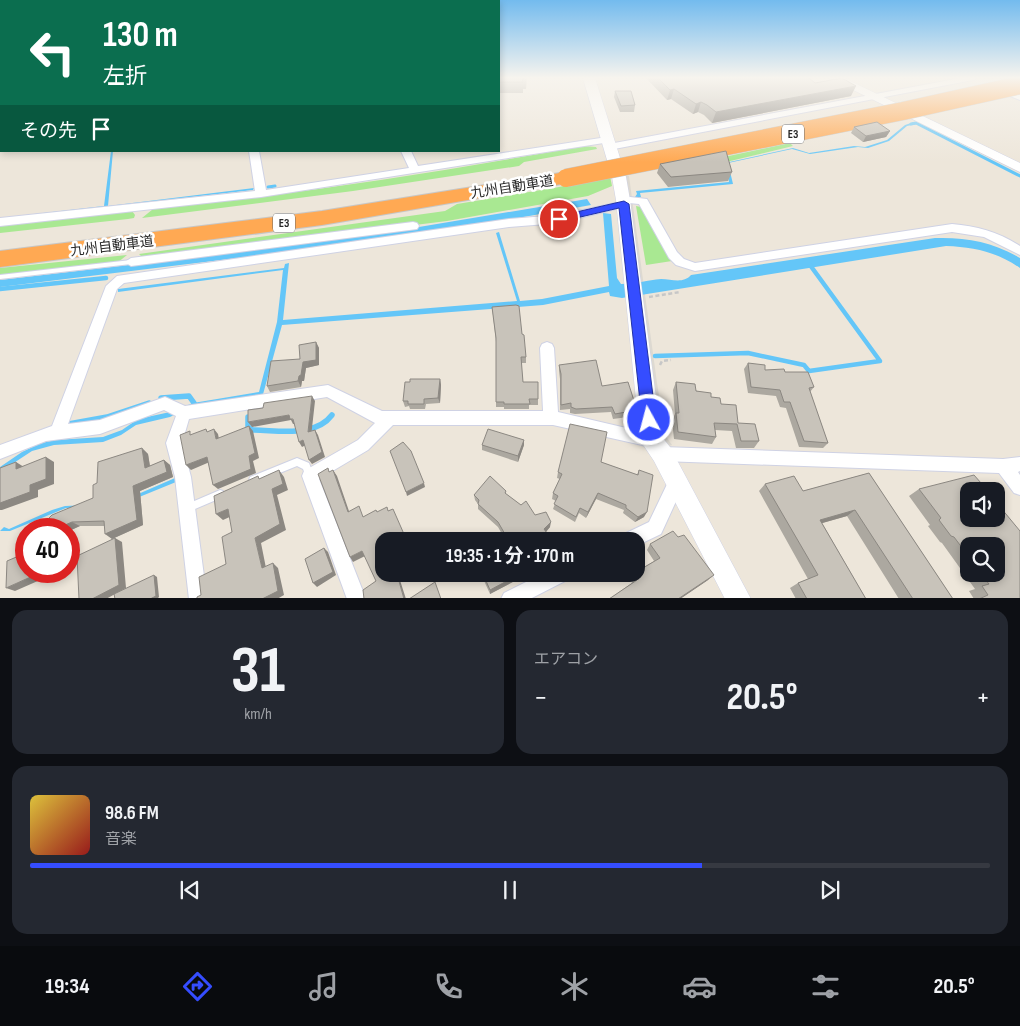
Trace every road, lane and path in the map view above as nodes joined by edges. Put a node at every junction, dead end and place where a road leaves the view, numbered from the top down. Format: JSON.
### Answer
{"nodes":[{"id":1,"x":597,"y":106,"type":"edge"},
{"id":2,"x":826,"y":106,"type":"edge"},
{"id":3,"x":868,"y":106,"type":"edge"},
{"id":4,"x":895,"y":106,"type":"edge"},
{"id":5,"x":941,"y":106,"type":"edge"},
{"id":6,"x":959,"y":106,"type":"edge"},
{"id":7,"x":916,"y":116,"type":"junction"},
{"id":8,"x":608,"y":144,"type":"junction"},
{"id":9,"x":254,"y":152,"type":"edge"},
{"id":10,"x":406,"y":152,"type":"edge"},
{"id":11,"x":1020,"y":168,"type":"edge"},
{"id":12,"x":415,"y":171,"type":"junction"},
{"id":13,"x":563,"y":172,"type":"junction"},
{"id":14,"x":619,"y":177,"type":"junction"},
{"id":15,"x":260,"y":194,"type":"junction"},
{"id":16,"x":627,"y":202,"type":"junction"},
{"id":17,"x":0,"y":222,"type":"edge"},
{"id":18,"x":413,"y":226,"type":"dead end"},
{"id":19,"x":0,"y":246,"type":"edge"},
{"id":20,"x":1020,"y":252,"type":"edge"},
{"id":21,"x":0,"y":259,"type":"edge"},
{"id":22,"x":131,"y":262,"type":"joint"},
{"id":23,"x":0,"y":278,"type":"edge"},
{"id":24,"x":680,"y":292,"type":"dead end"},
{"id":25,"x":637,"y":293,"type":"junction"},
{"id":26,"x":547,"y":348,"type":"dead end"},
{"id":27,"x":671,"y":360,"type":"dead end"},
{"id":28,"x":660,"y":369,"type":"dead end"},
{"id":29,"x":184,"y":413,"type":"junction"},
{"id":30,"x":390,"y":418,"type":"junction"},
{"id":31,"x":551,"y":418,"type":"junction"},
{"id":32,"x":57,"y":433,"type":"junction"},
{"id":33,"x":656,"y":447,"type":"junction"},
{"id":34,"x":0,"y":452,"type":"edge"},
{"id":35,"x":1016,"y":464,"type":"edge"},
{"id":36,"x":310,"y":476,"type":"junction"},
{"id":37,"x":676,"y":484,"type":"junction"},
{"id":38,"x":242,"y":485,"type":"edge"},
{"id":39,"x":1020,"y":487,"type":"edge"},
{"id":40,"x":233,"y":489,"type":"edge"},
{"id":41,"x":187,"y":508,"type":"junction"},
{"id":42,"x":645,"y":533,"type":"edge"},
{"id":43,"x":544,"y":582,"type":"edge"},
{"id":44,"x":198,"y":598,"type":"edge"},
{"id":45,"x":358,"y":598,"type":"edge"},
{"id":46,"x":510,"y":598,"type":"edge"},
{"id":47,"x":739,"y":598,"type":"edge"}],
"edges":[{"from":1,"to":8,"type":"street"},
{"from":2,"to":8,"type":"street"},
{"from":3,"to":13,"type":"highway","name":"九州自動車道","number":"E3"},
{"from":4,"to":7,"type":"street"},
{"from":5,"to":13,"type":"highway","name":"九州自動車道","number":"E3","bridge":true},
{"from":6,"to":7,"type":"street"},
{"from":7,"to":11,"type":"street"},
{"from":7,"to":14,"type":"street"},
{"from":8,"to":12,"type":"street"},
{"from":8,"to":14,"type":"street"},
{"from":9,"to":15,"type":"street"},
{"from":10,"to":12,"type":"street"},
{"from":12,"to":15,"type":"street"},
{"from":13,"to":19,"type":"highway","name":"九州自動車道","number":"E3"},
{"from":13,"to":21,"type":"highway","name":"九州自動車道","number":"E3"},
{"from":14,"to":16,"type":"street"},
{"from":15,"to":17,"type":"street"},
{"from":16,"to":20,"type":"street"},
{"from":16,"to":25,"type":"street"},
{"from":16,"to":32,"type":"street"},
{"from":18,"to":22,"type":"street"},
{"from":22,"to":23,"type":"lane"},
{"from":24,"to":25,"type":"path"},
{"from":25,"to":33,"type":"street"},
{"from":26,"to":31,"type":"street"},
{"from":27,"to":28,"type":"path"},
{"from":29,"to":30,"type":"street"},
{"from":29,"to":32,"type":"street"},
{"from":29,"to":41,"type":"street"},
{"from":30,"to":31,"type":"street"},
{"from":30,"to":36,"type":"street"},
{"from":31,"to":33,"type":"street"},
{"from":32,"to":34,"type":"street"},
{"from":33,"to":35,"type":"street"},
{"from":33,"to":37,"type":"street"},
{"from":35,"to":39,"type":"street"},
{"from":36,"to":38,"type":"lane"},
{"from":36,"to":45,"type":"street"},
{"from":37,"to":42,"type":"street"},
{"from":37,"to":47,"type":"street"},
{"from":40,"to":41,"type":"lane"},
{"from":41,"to":44,"type":"street"},
{"from":43,"to":46,"type":"street"}]}
